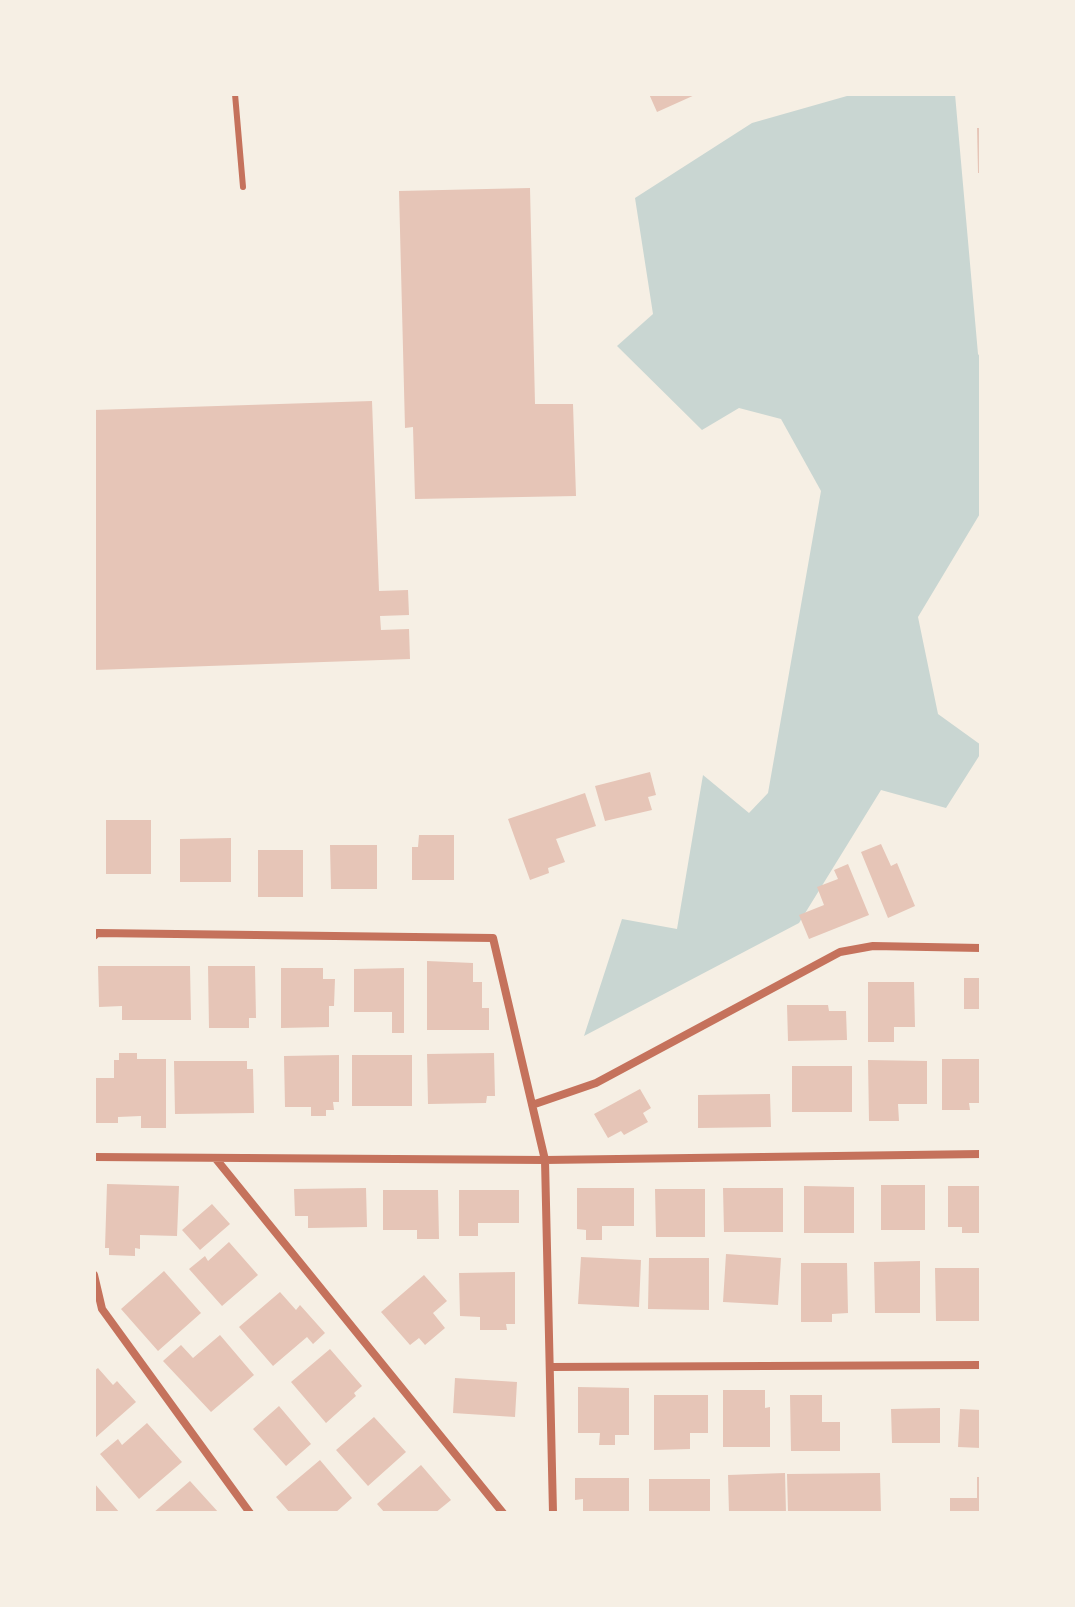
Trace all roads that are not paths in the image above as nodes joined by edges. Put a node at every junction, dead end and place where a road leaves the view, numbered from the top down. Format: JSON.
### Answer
{"nodes":[{"id":1,"x":235,"y":94,"type":"edge"},
{"id":2,"x":243,"y":187,"type":"dead end"},
{"id":3,"x":94,"y":936,"type":"edge"},
{"id":4,"x":981,"y":948,"type":"edge"},
{"id":5,"x":532,"y":1105,"type":"junction"},
{"id":6,"x":981,"y":1154,"type":"edge"},
{"id":7,"x":94,"y":1157,"type":"edge"},
{"id":8,"x":216,"y":1159,"type":"junction"},
{"id":9,"x":545,"y":1160,"type":"junction"},
{"id":10,"x":94,"y":1275,"type":"edge"},
{"id":11,"x":981,"y":1365,"type":"edge"},
{"id":12,"x":550,"y":1367,"type":"junction"},
{"id":13,"x":250,"y":1513,"type":"edge"},
{"id":14,"x":503,"y":1513,"type":"edge"},
{"id":15,"x":553,"y":1513,"type":"edge"}],
"edges":[{"from":1,"to":2,"type":"lane"},
{"from":3,"to":5,"type":"street"},
{"from":4,"to":5,"type":"street"},
{"from":5,"to":9,"type":"street"},
{"from":6,"to":9,"type":"street"},
{"from":7,"to":8,"type":"street"},
{"from":8,"to":9,"type":"street"},
{"from":8,"to":14,"type":"street"},
{"from":9,"to":12,"type":"street"},
{"from":10,"to":13,"type":"street"},
{"from":11,"to":12,"type":"street"},
{"from":12,"to":15,"type":"street"}]}
